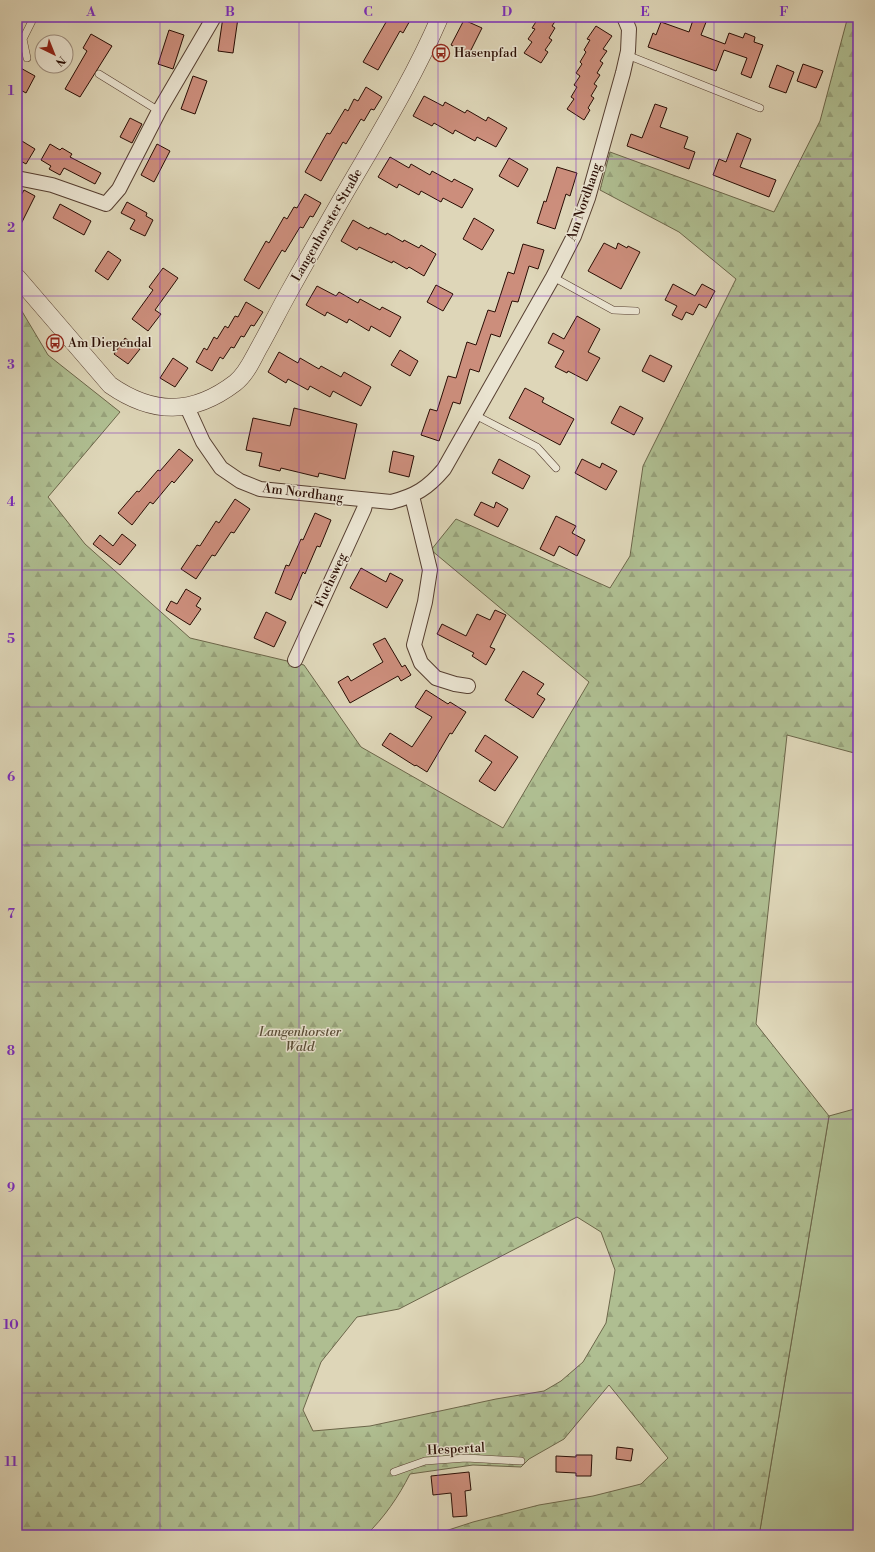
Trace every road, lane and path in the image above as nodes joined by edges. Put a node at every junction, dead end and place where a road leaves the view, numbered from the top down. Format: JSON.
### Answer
{"nodes":[{"id":1,"x":34,"y":17,"type":"edge"},
{"id":2,"x":440,"y":17,"type":"edge"},
{"id":3,"x":624,"y":17,"type":"edge"},
{"id":4,"x":209,"y":19,"type":"edge"},
{"id":5,"x":627,"y":55,"type":"junction"},
{"id":6,"x":27,"y":58,"type":"dead end"},
{"id":7,"x":99,"y":74,"type":"dead end"},
{"id":8,"x":760,"y":108,"type":"dead end"},
{"id":9,"x":159,"y":111,"type":"junction"},
{"id":10,"x":17,"y":178,"type":"edge"},
{"id":11,"x":17,"y":277,"type":"edge"},
{"id":12,"x":553,"y":277,"type":"junction"},
{"id":13,"x":636,"y":311,"type":"dead end"},
{"id":14,"x":187,"y":407,"type":"junction"},
{"id":15,"x":475,"y":415,"type":"junction"},
{"id":16,"x":556,"y":468,"type":"dead end"},
{"id":17,"x":412,"y":496,"type":"junction"},
{"id":18,"x":366,"y":501,"type":"junction"},
{"id":19,"x":295,"y":660,"type":"dead end"},
{"id":20,"x":468,"y":686,"type":"dead end"},
{"id":21,"x":521,"y":1461,"type":"dead end"},
{"id":22,"x":394,"y":1472,"type":"dead end"}],
"edges":[{"from":1,"to":6,"type":"lane"},
{"from":2,"to":14,"type":"street","name":"Langenhorster Straße"},
{"from":3,"to":5,"type":"street","name":"Am Nordhang"},
{"from":4,"to":9,"type":"street"},
{"from":5,"to":8,"type":"lane"},
{"from":5,"to":12,"type":"street","name":"Am Nordhang"},
{"from":7,"to":9,"type":"lane"},
{"from":9,"to":10,"type":"street"},
{"from":11,"to":14,"type":"street"},
{"from":12,"to":13,"type":"lane"},
{"from":12,"to":15,"type":"street","name":"Am Nordhang"},
{"from":14,"to":18,"type":"street","name":"Am Nordhang"},
{"from":15,"to":16,"type":"lane"},
{"from":15,"to":17,"type":"street","name":"Am Nordhang"},
{"from":17,"to":18,"type":"street","name":"Am Nordhang"},
{"from":17,"to":20,"type":"street"},
{"from":18,"to":19,"type":"street","name":"Fuchsweg"},
{"from":21,"to":22,"type":"lane","name":"Hespertal"}]}
